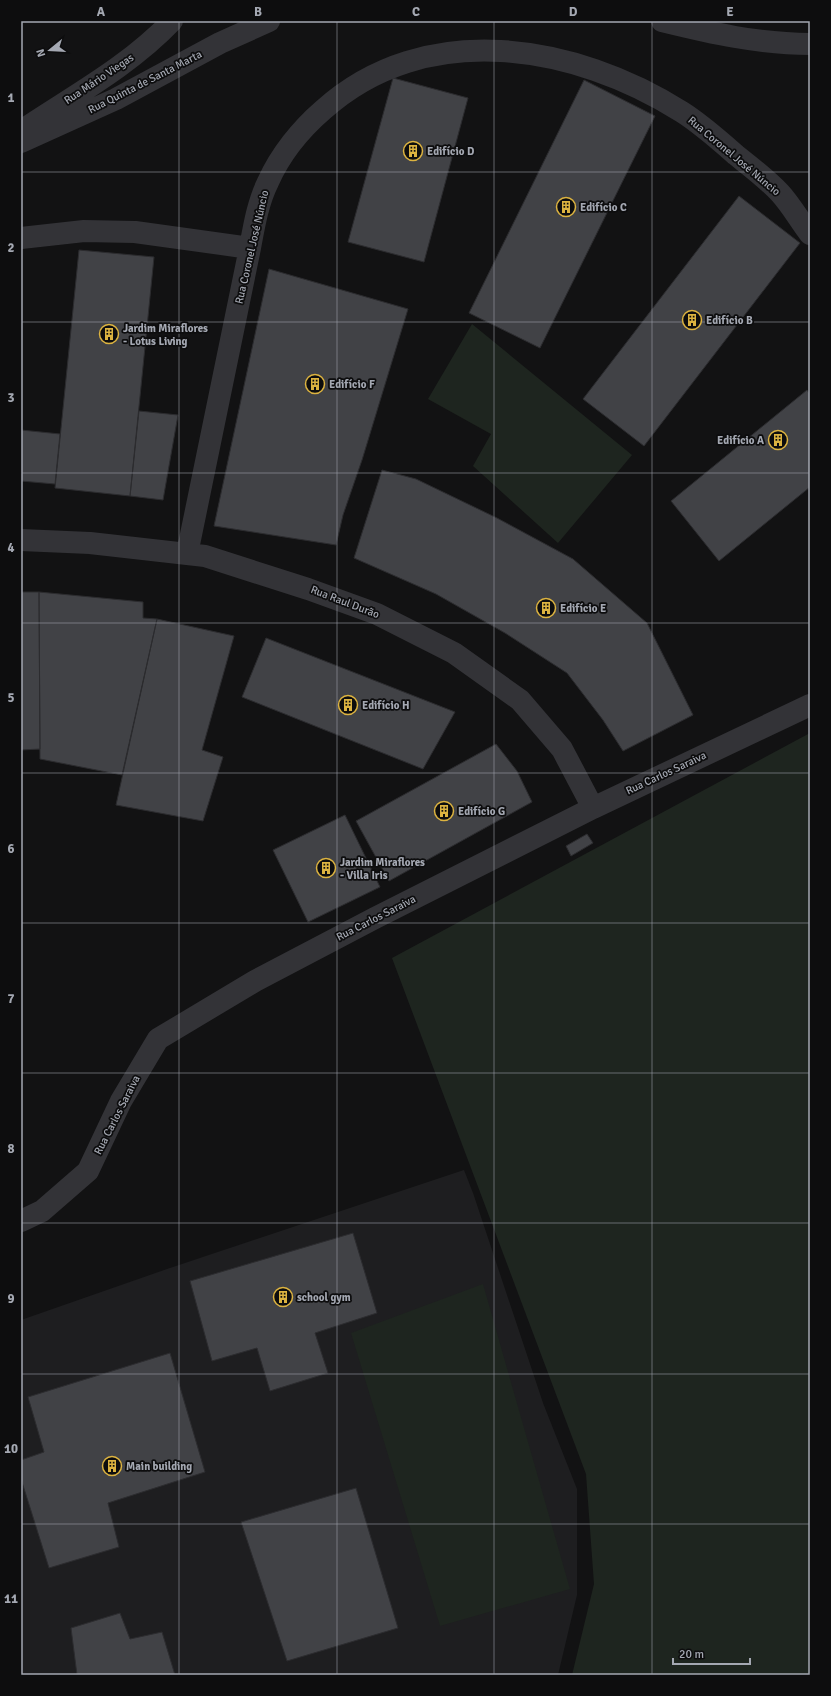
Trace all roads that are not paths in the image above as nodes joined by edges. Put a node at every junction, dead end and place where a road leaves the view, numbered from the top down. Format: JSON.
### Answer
{"nodes":[{"id":1,"x":172,"y":21,"type":"edge"},
{"id":2,"x":269,"y":21,"type":"edge"},
{"id":3,"x":662,"y":21,"type":"edge"},
{"id":4,"x":810,"y":44,"type":"edge"},
{"id":5,"x":21,"y":131,"type":"edge"},
{"id":6,"x":21,"y":142,"type":"edge"},
{"id":7,"x":810,"y":234,"type":"edge"},
{"id":8,"x":21,"y":238,"type":"edge"},
{"id":9,"x":250,"y":248,"type":"junction"},
{"id":10,"x":21,"y":540,"type":"edge"},
{"id":11,"x":187,"y":554,"type":"junction"},
{"id":12,"x":810,"y":705,"type":"edge"},
{"id":13,"x":592,"y":808,"type":"junction"},
{"id":14,"x":21,"y":1221,"type":"edge"}],
"edges":[{"from":1,"to":5,"type":"street","name":"Rua Mário Viegas"},
{"from":2,"to":6,"type":"street","name":"Rua Quinta de Santa Marta"},
{"from":3,"to":4,"type":"street"},
{"from":7,"to":9,"type":"street","name":"Rua Coronel José Núncio"},
{"from":8,"to":9,"type":"street"},
{"from":9,"to":11,"type":"street","name":"Rua Coronel José Núncio"},
{"from":10,"to":11,"type":"street","name":"Rua Raul Durão"},
{"from":11,"to":13,"type":"street","name":"Rua Raul Durão"},
{"from":12,"to":13,"type":"street","name":"Rua Carlos Saraiva"},
{"from":13,"to":14,"type":"street","name":"Rua Carlos Saraiva"}]}
